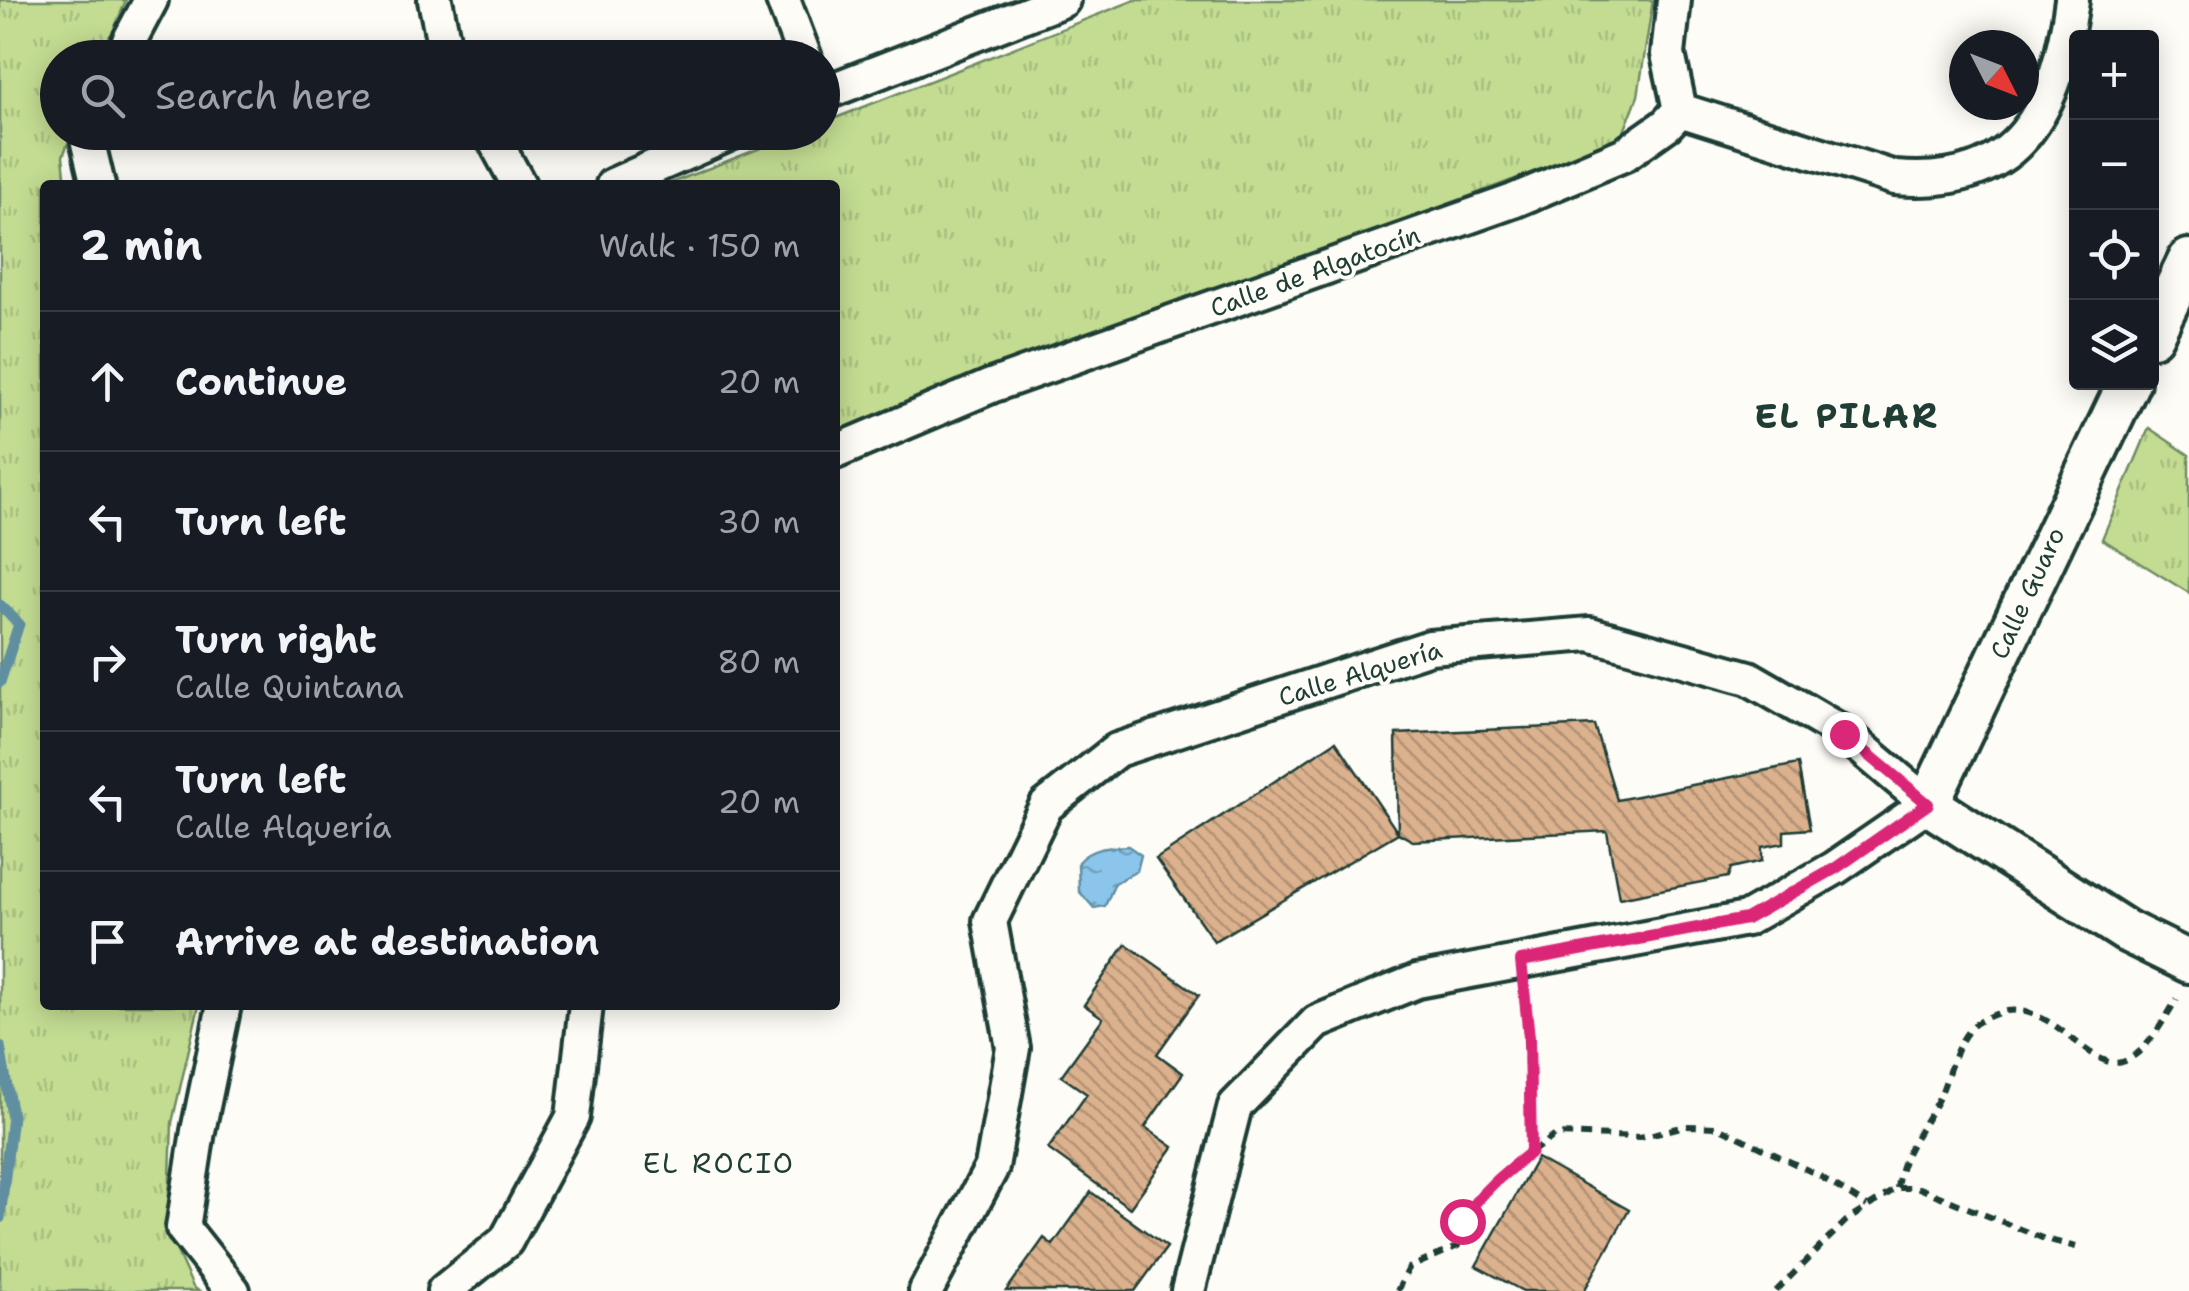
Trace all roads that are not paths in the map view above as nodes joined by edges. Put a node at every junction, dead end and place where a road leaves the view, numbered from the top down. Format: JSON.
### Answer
{"nodes":[{"id":1,"x":151,"y":0,"type":"edge"},
{"id":2,"x":435,"y":0,"type":"edge"},
{"id":3,"x":783,"y":0,"type":"edge"},
{"id":4,"x":1063,"y":0,"type":"edge"},
{"id":5,"x":1674,"y":0,"type":"edge"},
{"id":6,"x":2072,"y":0,"type":"edge"},
{"id":7,"x":130,"y":40,"type":"edge"},
{"id":8,"x":444,"y":40,"type":"edge"},
{"id":9,"x":798,"y":40,"type":"edge"},
{"id":10,"x":840,"y":87,"type":"edge"},
{"id":11,"x":1680,"y":110,"type":"junction"},
{"id":12,"x":90,"y":150,"type":"edge"},
{"id":13,"x":500,"y":150,"type":"edge"},
{"id":14,"x":692,"y":150,"type":"edge"},
{"id":15,"x":97,"y":180,"type":"edge"},
{"id":16,"x":517,"y":180,"type":"edge"},
{"id":17,"x":623,"y":180,"type":"edge"},
{"id":18,"x":2189,"y":260,"type":"edge"},
{"id":19,"x":2159,"y":322,"type":"edge"},
{"id":20,"x":2125,"y":390,"type":"edge"},
{"id":21,"x":840,"y":450,"type":"edge"},
{"id":22,"x":1928,"y":804,"type":"junction"},
{"id":23,"x":2184,"y":978,"type":"edge"},
{"id":24,"x":223,"y":1010,"type":"edge"},
{"id":25,"x":585,"y":1010,"type":"edge"},
{"id":26,"x":234,"y":1291,"type":"edge"},
{"id":27,"x":444,"y":1291,"type":"edge"},
{"id":28,"x":926,"y":1291,"type":"edge"},
{"id":29,"x":1188,"y":1291,"type":"edge"}],
"edges":[{"from":1,"to":7,"type":"street"},
{"from":2,"to":8,"type":"street"},
{"from":3,"to":9,"type":"street"},
{"from":4,"to":10,"type":"street"},
{"from":5,"to":11,"type":"street"},
{"from":6,"to":11,"type":"street"},
{"from":11,"to":21,"type":"street","name":"Calle de Algatocín"},
{"from":12,"to":15,"type":"street"},
{"from":13,"to":16,"type":"street"},
{"from":14,"to":17,"type":"street"},
{"from":18,"to":19,"type":"street"},
{"from":20,"to":22,"type":"street","name":"Calle Guaro"},
{"from":22,"to":23,"type":"street","name":"Calle Alquería"},
{"from":22,"to":28,"type":"street","name":"Calle Alquería"},
{"from":22,"to":29,"type":"street"},
{"from":24,"to":26,"type":"street"},
{"from":25,"to":27,"type":"street"}]}
